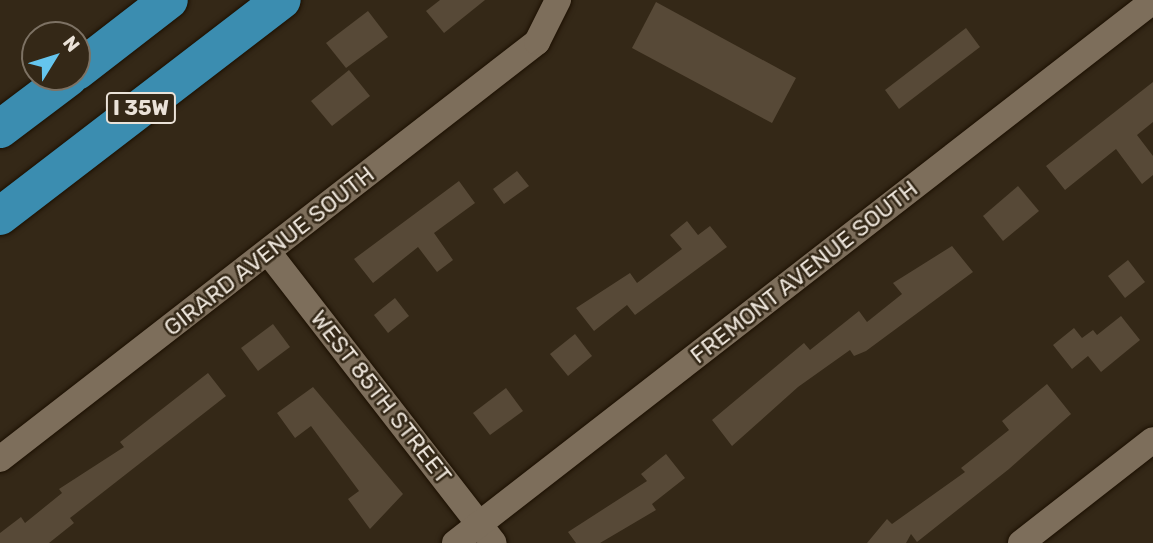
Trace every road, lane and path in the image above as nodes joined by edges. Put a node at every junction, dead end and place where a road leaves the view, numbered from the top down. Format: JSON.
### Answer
{"nodes":[{"id":1,"x":169,"y":0,"type":"edge"},
{"id":2,"x":282,"y":0,"type":"edge"},
{"id":3,"x":558,"y":0,"type":"edge"},
{"id":4,"x":1153,"y":1,"type":"edge"},
{"id":5,"x":91,"y":60,"type":"edge"},
{"id":6,"x":50,"y":91,"type":"edge"},
{"id":7,"x":0,"y":129,"type":"edge"},
{"id":8,"x":0,"y":216,"type":"edge"},
{"id":9,"x":268,"y":252,"type":"junction"},
{"id":10,"x":1153,"y":440,"type":"edge"},
{"id":11,"x":0,"y":459,"type":"edge"},
{"id":12,"x":487,"y":534,"type":"edge"},
{"id":13,"x":455,"y":543,"type":"edge"},
{"id":14,"x":1021,"y":543,"type":"edge"}],
"edges":[{"from":1,"to":5,"type":"highway","number":"I 35W"},
{"from":2,"to":8,"type":"highway","number":"I 35W"},
{"from":3,"to":9,"type":"street","name":"GIRARD AVENUE SOUTH"},
{"from":4,"to":12,"type":"street","name":"FREMONT AVENUE SOUTH"},
{"from":6,"to":7,"type":"highway"},
{"from":9,"to":11,"type":"street","name":"GIRARD AVENUE SOUTH"},
{"from":9,"to":12,"type":"street","name":"WEST 85TH STREET"},
{"from":10,"to":14,"type":"street"},
{"from":12,"to":13,"type":"street","name":"FREMONT AVENUE SOUTH"}]}
